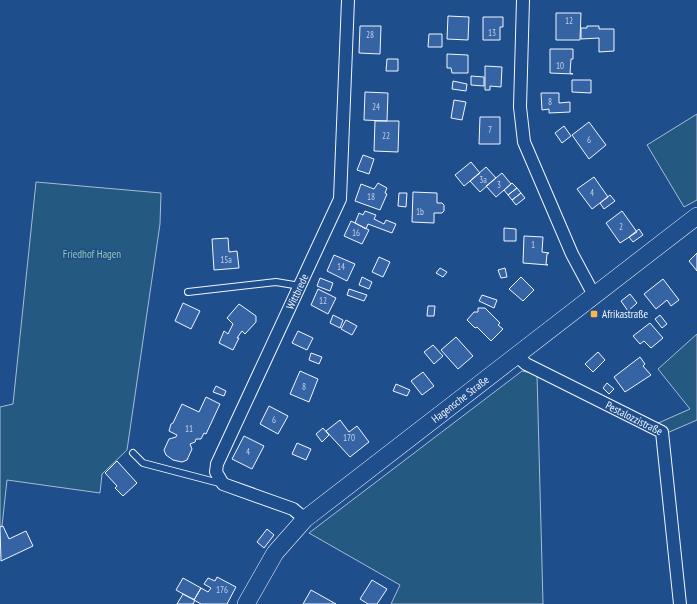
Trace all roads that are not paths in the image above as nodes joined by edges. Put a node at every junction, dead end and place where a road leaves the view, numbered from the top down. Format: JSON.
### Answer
{"nodes":[{"id":1,"x":348,"y":0,"type":"edge"},
{"id":2,"x":522,"y":0,"type":"edge"},
{"id":3,"x":697,"y":216,"type":"edge"},
{"id":4,"x":300,"y":286,"type":"junction"},
{"id":5,"x":188,"y":292,"type":"dead end"},
{"id":6,"x":595,"y":296,"type":"junction"},
{"id":7,"x":517,"y":356,"type":"junction"},
{"id":8,"x":132,"y":453,"type":"dead end"},
{"id":9,"x":222,"y":484,"type":"junction"},
{"id":10,"x":305,"y":519,"type":"junction"},
{"id":11,"x":246,"y":604,"type":"edge"},
{"id":12,"x":680,"y":604,"type":"edge"}],
"edges":[{"from":1,"to":4,"type":"street","name":"Wittbrede"},
{"from":2,"to":6,"type":"street"},
{"from":3,"to":6,"type":"street","name":"Hagensche Straße"},
{"from":4,"to":5,"type":"lane"},
{"from":4,"to":9,"type":"street","name":"Wittbrede"},
{"from":6,"to":7,"type":"street","name":"Hagensche Straße"},
{"from":7,"to":10,"type":"street","name":"Hagensche Straße"},
{"from":7,"to":12,"type":"street","name":"Pestalozzistraße"},
{"from":8,"to":9,"type":"lane"},
{"from":9,"to":10,"type":"street"},
{"from":10,"to":11,"type":"street","name":"Hagensche Straße"}]}
